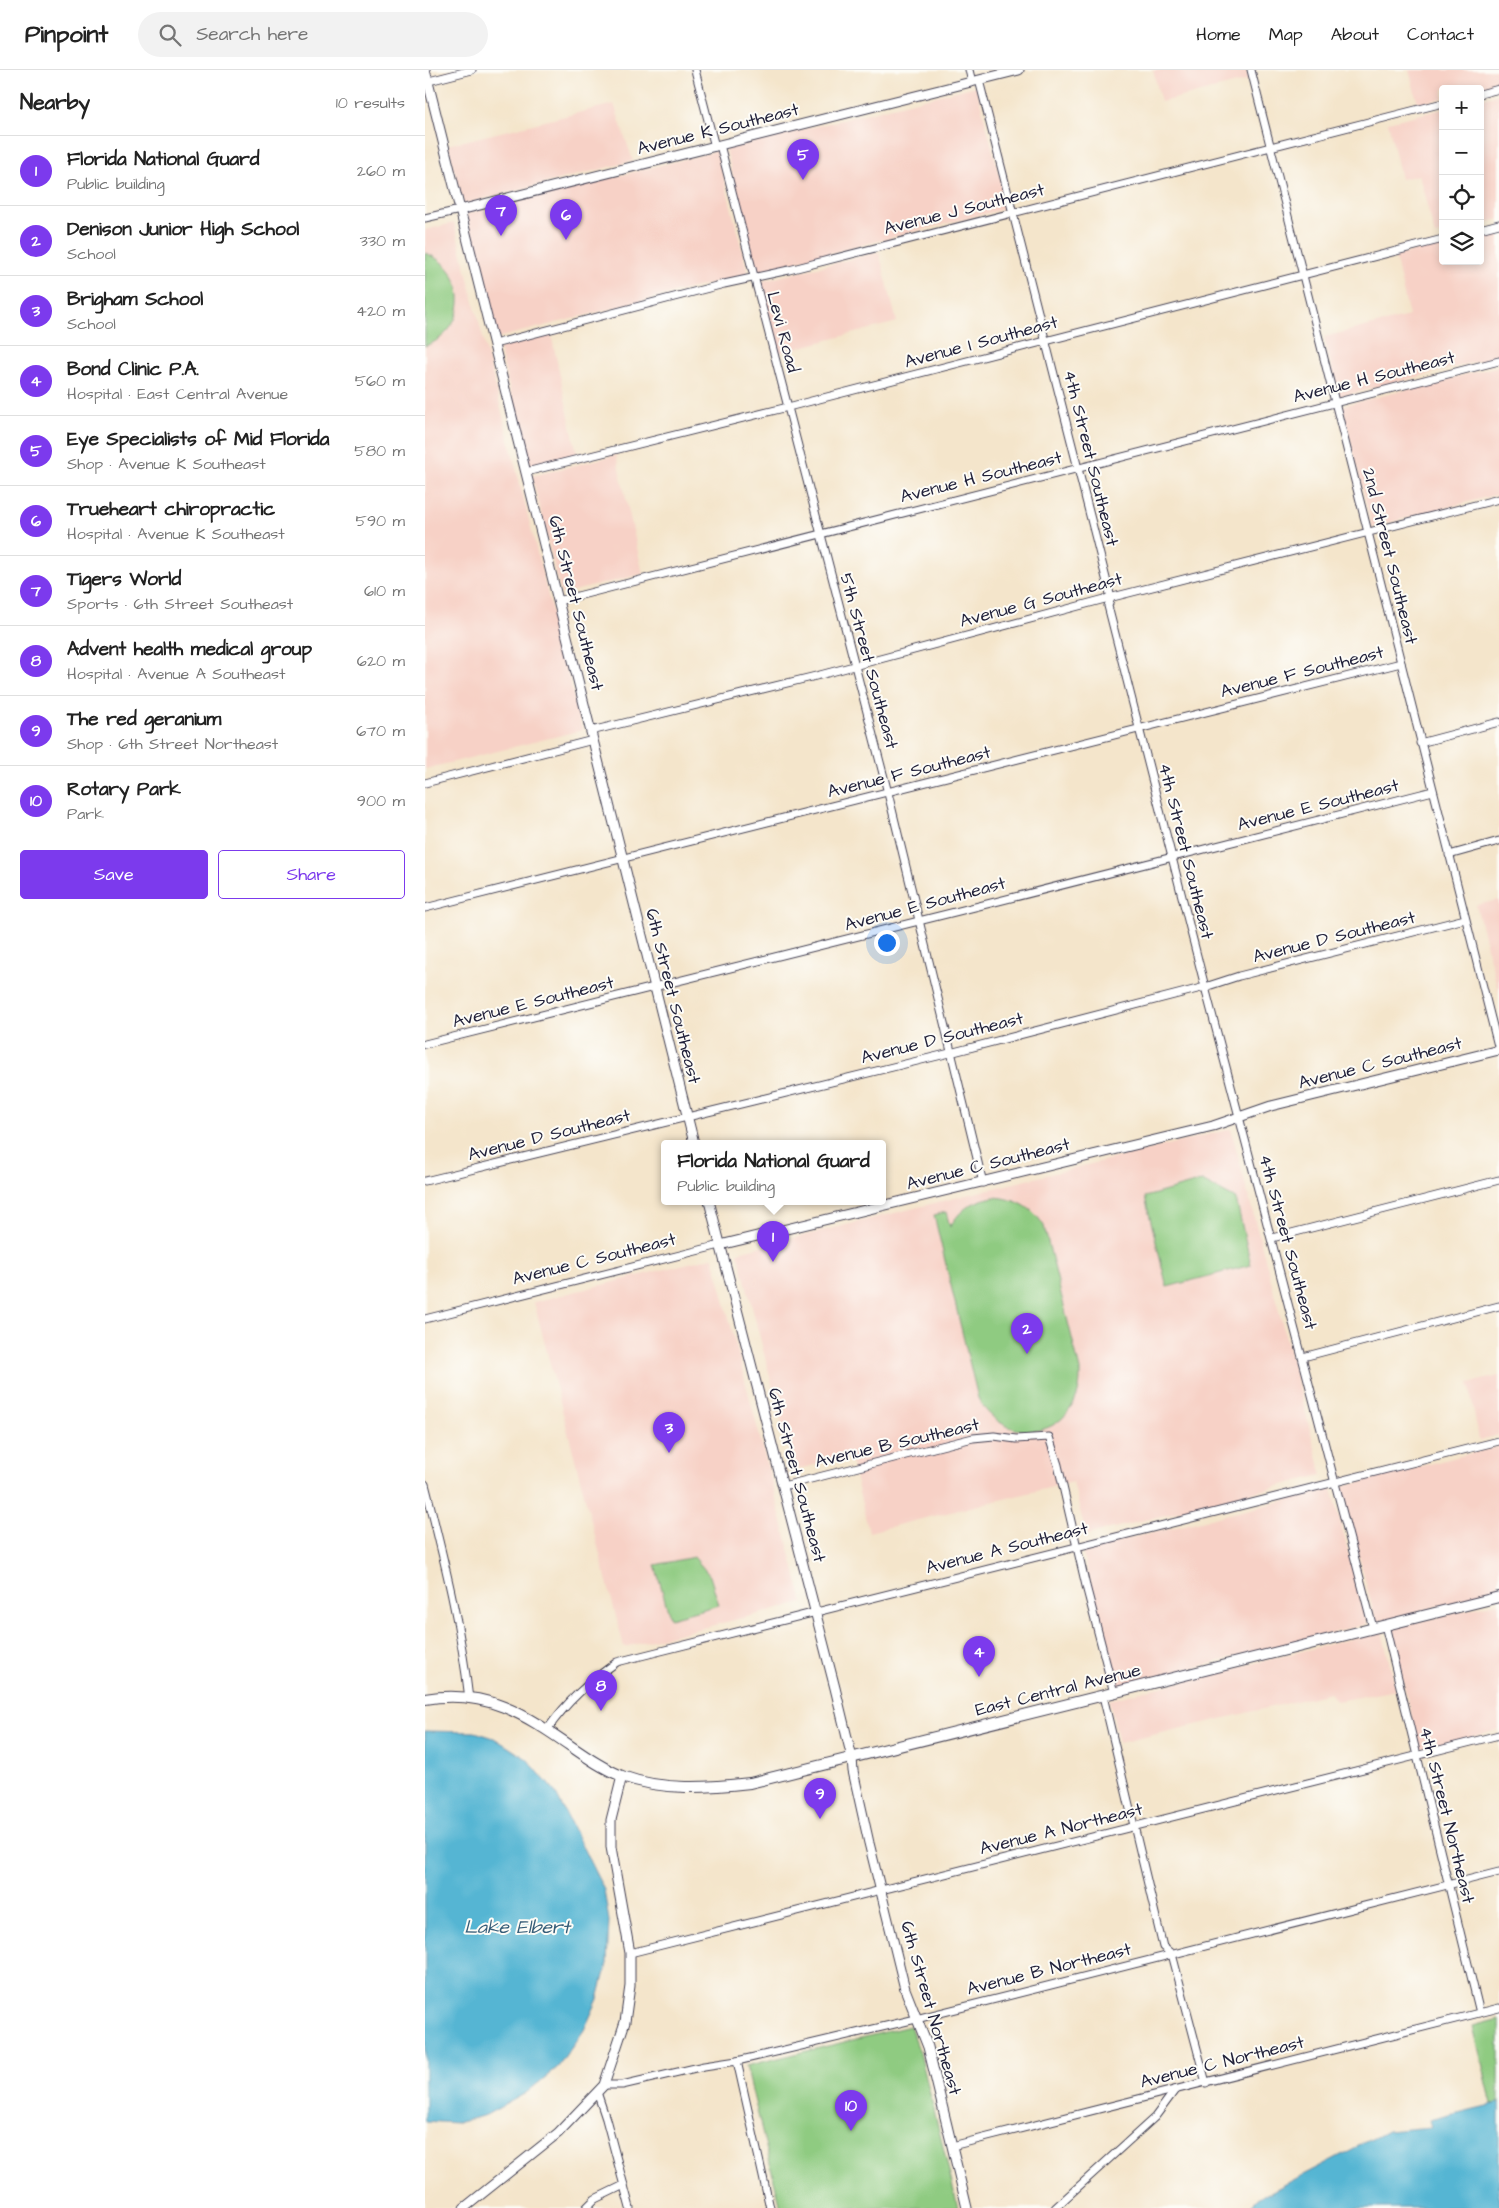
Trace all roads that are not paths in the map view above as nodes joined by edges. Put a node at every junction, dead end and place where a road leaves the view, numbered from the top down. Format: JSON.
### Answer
{"nodes":[{"id":1,"x":425,"y":70,"type":"edge"},
{"id":2,"x":472,"y":70,"type":"edge"},
{"id":3,"x":695,"y":70,"type":"edge"},
{"id":4,"x":969,"y":70,"type":"edge"},
{"id":5,"x":1019,"y":70,"type":"edge"},
{"id":6,"x":1251,"y":70,"type":"edge"},
{"id":7,"x":976,"y":81,"type":"junction"},
{"id":8,"x":426,"y":82,"type":"edge"},
{"id":9,"x":1499,"y":89,"type":"edge"},
{"id":10,"x":1484,"y":93,"type":"edge"},
{"id":11,"x":1439,"y":104,"type":"edge"},
{"id":12,"x":717,"y":146,"type":"junction"},
{"id":13,"x":1271,"y":146,"type":"junction"},
{"id":14,"x":460,"y":210,"type":"junction"},
{"id":15,"x":1013,"y":212,"type":"junction"},
{"id":16,"x":425,"y":218,"type":"edge"},
{"id":17,"x":1499,"y":224,"type":"edge"},
{"id":18,"x":1484,"y":228,"type":"edge"},
{"id":19,"x":1439,"y":240,"type":"edge"},
{"id":20,"x":1304,"y":275,"type":"junction"},
{"id":21,"x":753,"y":278,"type":"junction"},
{"id":22,"x":1046,"y":340,"type":"junction"},
{"id":23,"x":494,"y":344,"type":"junction"},
{"id":24,"x":1499,"y":361,"type":"edge"},
{"id":25,"x":1336,"y":403,"type":"junction"},
{"id":26,"x":788,"y":408,"type":"junction"},
{"id":27,"x":1078,"y":468,"type":"junction"},
{"id":28,"x":526,"y":472,"type":"junction"},
{"id":29,"x":1499,"y":499,"type":"edge"},
{"id":30,"x":818,"y":526,"type":"joint"},
{"id":31,"x":1369,"y":533,"type":"junction"},
{"id":32,"x":820,"y":534,"type":"junction"},
{"id":33,"x":1111,"y":598,"type":"junction"},
{"id":34,"x":558,"y":600,"type":"junction"},
{"id":35,"x":1401,"y":663,"type":"junction"},
{"id":36,"x":855,"y":665,"type":"junction"},
{"id":37,"x":1499,"y":722,"type":"edge"},
{"id":38,"x":1140,"y":729,"type":"junction"},
{"id":39,"x":592,"y":736,"type":"junction"},
{"id":40,"x":1421,"y":743,"type":"junction"},
{"id":41,"x":425,"y":783,"type":"edge"},
{"id":42,"x":1433,"y":791,"type":"junction"},
{"id":43,"x":888,"y":793,"type":"junction"},
{"id":44,"x":1499,"y":841,"type":"edge"},
{"id":45,"x":1449,"y":855,"type":"junction"},
{"id":46,"x":1172,"y":857,"type":"junction"},
{"id":47,"x":623,"y":859,"type":"junction"},
{"id":48,"x":425,"y":908,"type":"edge"},
{"id":49,"x":1465,"y":920,"type":"junction"},
{"id":50,"x":919,"y":922,"type":"junction"},
{"id":51,"x":654,"y":987,"type":"junction"},
{"id":52,"x":1205,"y":987,"type":"junction"},
{"id":53,"x":425,"y":1044,"type":"edge"},
{"id":54,"x":1499,"y":1050,"type":"edge"},
{"id":55,"x":950,"y":1053,"type":"junction"},
{"id":56,"x":687,"y":1116,"type":"junction"},
{"id":57,"x":1240,"y":1116,"type":"junction"},
{"id":58,"x":693,"y":1140,"type":"edge"},
{"id":59,"x":1499,"y":1180,"type":"edge"},
{"id":60,"x":425,"y":1181,"type":"edge"},
{"id":61,"x":983,"y":1183,"type":"junction"},
{"id":62,"x":710,"y":1205,"type":"edge"},
{"id":63,"x":1272,"y":1238,"type":"junction"},
{"id":64,"x":720,"y":1244,"type":"junction"},
{"id":65,"x":1499,"y":1306,"type":"edge"},
{"id":66,"x":425,"y":1319,"type":"edge"},
{"id":67,"x":1303,"y":1357,"type":"junction"},
{"id":68,"x":1499,"y":1441,"type":"edge"},
{"id":69,"x":1335,"y":1483,"type":"junction"},
{"id":70,"x":425,"y":1484,"type":"edge"},
{"id":71,"x":783,"y":1486,"type":"junction"},
{"id":72,"x":1076,"y":1546,"type":"junction"},
{"id":73,"x":1499,"y":1596,"type":"edge"},
{"id":74,"x":816,"y":1611,"type":"junction"},
{"id":75,"x":1385,"y":1625,"type":"junction"},
{"id":76,"x":1373,"y":1628,"type":"junction"},
{"id":77,"x":1114,"y":1693,"type":"junction"},
{"id":78,"x":1103,"y":1696,"type":"junction"},
{"id":79,"x":425,"y":1699,"type":"edge"},
{"id":80,"x":469,"y":1699,"type":"junction"},
{"id":81,"x":547,"y":1730,"type":"junction"},
{"id":82,"x":1499,"y":1735,"type":"edge"},
{"id":83,"x":1417,"y":1755,"type":"junction"},
{"id":84,"x":852,"y":1758,"type":"junction"},
{"id":85,"x":622,"y":1776,"type":"junction"},
{"id":86,"x":1134,"y":1826,"type":"junction"},
{"id":87,"x":1499,"y":1872,"type":"edge"},
{"id":88,"x":1448,"y":1884,"type":"junction"},
{"id":89,"x":880,"y":1889,"type":"junction"},
{"id":90,"x":630,"y":1954,"type":"junction"},
{"id":91,"x":1172,"y":1954,"type":"junction"},
{"id":92,"x":1499,"y":2008,"type":"edge"},
{"id":93,"x":1480,"y":2013,"type":"junction"},
{"id":94,"x":916,"y":2019,"type":"junction"},
{"id":95,"x":737,"y":2061,"type":"junction"},
{"id":96,"x":1206,"y":2083,"type":"junction"},
{"id":97,"x":600,"y":2089,"type":"junction"},
{"id":98,"x":1175,"y":2090,"type":"junction"},
{"id":99,"x":952,"y":2146,"type":"junction"},
{"id":100,"x":625,"y":2185,"type":"junction"},
{"id":101,"x":463,"y":2208,"type":"edge"},
{"id":102,"x":586,"y":2208,"type":"edge"},
{"id":103,"x":629,"y":2208,"type":"edge"},
{"id":104,"x":770,"y":2208,"type":"edge"},
{"id":105,"x":967,"y":2208,"type":"edge"},
{"id":106,"x":1055,"y":2208,"type":"edge"}],
"edges":[{"from":1,"to":8,"type":"street","name":"6th Street Southeast"},
{"from":2,"to":8,"type":"street"},
{"from":3,"to":12,"type":"street"},
{"from":4,"to":7,"type":"street","name":"4th Street Southeast"},
{"from":5,"to":7,"type":"street","name":"Avenue K Southeast"},
{"from":6,"to":13,"type":"street","name":"2nd Street Southeast"},
{"from":7,"to":12,"type":"street","name":"Avenue K Southeast"},
{"from":7,"to":15,"type":"street","name":"4th Street Southeast"},
{"from":8,"to":14,"type":"street","name":"6th Street Southeast"},
{"from":9,"to":10,"type":"street"},
{"from":11,"to":13,"type":"street","name":"Avenue J Southeast"},
{"from":12,"to":14,"type":"street","name":"Avenue K Southeast"},
{"from":12,"to":21,"type":"street","name":"Levi Road"},
{"from":13,"to":15,"type":"street","name":"Avenue J Southeast"},
{"from":13,"to":20,"type":"street","name":"2nd Street Southeast"},
{"from":14,"to":16,"type":"street","name":"Avenue K Southeast"},
{"from":14,"to":23,"type":"street","name":"6th Street Southeast"},
{"from":15,"to":21,"type":"street","name":"Avenue J Southeast"},
{"from":15,"to":22,"type":"street","name":"4th Street Southeast"},
{"from":17,"to":18,"type":"street"},
{"from":19,"to":20,"type":"street","name":"Avenue I Southeast"},
{"from":20,"to":22,"type":"street","name":"Avenue I Southeast"},
{"from":20,"to":25,"type":"street","name":"2nd Street Southeast"},
{"from":21,"to":23,"type":"street","name":"Avenue J Southeast"},
{"from":21,"to":26,"type":"street","name":"Levi Road"},
{"from":22,"to":26,"type":"street","name":"Avenue I Southeast"},
{"from":22,"to":27,"type":"street","name":"4th Street Southeast"},
{"from":23,"to":28,"type":"street","name":"6th Street Southeast"},
{"from":24,"to":25,"type":"street","name":"Avenue H Southeast"},
{"from":25,"to":27,"type":"street","name":"Avenue H Southeast"},
{"from":25,"to":31,"type":"street","name":"2nd Street Southeast"},
{"from":26,"to":28,"type":"street","name":"Avenue I Southeast"},
{"from":26,"to":30,"type":"street","name":"Levi Road"},
{"from":27,"to":32,"type":"street","name":"Avenue H Southeast"},
{"from":27,"to":33,"type":"street","name":"4th Street Southeast"},
{"from":28,"to":34,"type":"street","name":"6th Street Southeast"},
{"from":29,"to":31,"type":"street","name":"Avenue G Southeast"},
{"from":30,"to":32,"type":"street","name":"5th Street Southeast"},
{"from":31,"to":33,"type":"street","name":"Avenue G Southeast"},
{"from":31,"to":35,"type":"street","name":"2nd Street Southeast"},
{"from":32,"to":34,"type":"street","name":"Avenue H Southeast"},
{"from":32,"to":36,"type":"street","name":"5th Street Southeast"},
{"from":33,"to":36,"type":"street","name":"Avenue G Southeast"},
{"from":33,"to":38,"type":"street","name":"4th Street Southeast"},
{"from":34,"to":39,"type":"street","name":"6th Street Southeast"},
{"from":35,"to":38,"type":"street","name":"Avenue F Southeast"},
{"from":35,"to":40,"type":"street","name":"2nd Street Southeast"},
{"from":36,"to":39,"type":"street","name":"Avenue G Southeast"},
{"from":36,"to":43,"type":"street","name":"5th Street Southeast"},
{"from":37,"to":40,"type":"street"},
{"from":38,"to":43,"type":"street","name":"Avenue F Southeast"},
{"from":38,"to":46,"type":"street","name":"4th Street Southeast"},
{"from":39,"to":41,"type":"street","name":"Avenue G Southeast"},
{"from":39,"to":47,"type":"street","name":"6th Street Southeast"},
{"from":40,"to":42,"type":"street","name":"2nd Street Southeast"},
{"from":42,"to":45,"type":"street","name":"2nd Street Southeast"},
{"from":42,"to":46,"type":"street","name":"Avenue E Southeast"},
{"from":43,"to":47,"type":"street","name":"Avenue F Southeast"},
{"from":43,"to":50,"type":"street","name":"5th Street Southeast"},
{"from":44,"to":45,"type":"street"},
{"from":45,"to":49,"type":"street","name":"2nd Street Southeast"},
{"from":46,"to":50,"type":"street","name":"Avenue E Southeast"},
{"from":46,"to":52,"type":"street","name":"4th Street Southeast"},
{"from":47,"to":48,"type":"street","name":"Avenue F Southeast"},
{"from":47,"to":51,"type":"street","name":"6th Street Southeast"},
{"from":49,"to":52,"type":"street","name":"Avenue D Southeast"},
{"from":49,"to":54,"type":"street","name":"2nd Street Southeast"},
{"from":50,"to":51,"type":"street","name":"Avenue E Southeast"},
{"from":50,"to":55,"type":"street","name":"5th Street Southeast"},
{"from":51,"to":53,"type":"street","name":"Avenue E Southeast"},
{"from":51,"to":56,"type":"street","name":"6th Street Southeast"},
{"from":52,"to":55,"type":"street","name":"Avenue D Southeast"},
{"from":52,"to":57,"type":"street","name":"4th Street Southeast"},
{"from":54,"to":57,"type":"street","name":"Avenue C Southeast"},
{"from":55,"to":56,"type":"street","name":"Avenue D Southeast"},
{"from":55,"to":61,"type":"street","name":"5th Street Southeast"},
{"from":56,"to":58,"type":"street","name":"6th Street Southeast"},
{"from":56,"to":60,"type":"street","name":"Avenue D Southeast"},
{"from":57,"to":61,"type":"street","name":"Avenue C Southeast"},
{"from":57,"to":63,"type":"street","name":"4th Street Southeast"},
{"from":59,"to":63,"type":"street"},
{"from":61,"to":64,"type":"street","name":"Avenue C Southeast"},
{"from":62,"to":64,"type":"street","name":"6th Street Southeast"},
{"from":63,"to":67,"type":"street","name":"4th Street Southeast"},
{"from":64,"to":66,"type":"street","name":"Avenue C Southeast"},
{"from":64,"to":71,"type":"street","name":"6th Street Southeast"},
{"from":65,"to":67,"type":"street"},
{"from":67,"to":69,"type":"street","name":"4th Street Southeast"},
{"from":68,"to":69,"type":"street","name":"Avenue A Southeast"},
{"from":69,"to":72,"type":"street","name":"Avenue A Southeast"},
{"from":69,"to":76,"type":"street","name":"4th Street Southeast"},
{"from":70,"to":80,"type":"street"},
{"from":71,"to":72,"type":"street","name":"Avenue B Southeast"},
{"from":71,"to":74,"type":"street","name":"6th Street Southeast"},
{"from":72,"to":74,"type":"street","name":"Avenue A Southeast"},
{"from":72,"to":77,"type":"street"},
{"from":73,"to":75,"type":"main road","name":"East Central Avenue"},
{"from":74,"to":81,"type":"street","name":"Avenue A Southeast"},
{"from":74,"to":84,"type":"street","name":"6th Street Southeast"},
{"from":75,"to":76,"type":"main road","name":"East Central Avenue"},
{"from":75,"to":83,"type":"street","name":"4th Street Northeast"},
{"from":76,"to":77,"type":"main road","name":"East Central Avenue"},
{"from":77,"to":78,"type":"main road","name":"East Central Avenue"},
{"from":78,"to":84,"type":"main road","name":"East Central Avenue"},
{"from":78,"to":86,"type":"street"},
{"from":79,"to":80,"type":"main road","name":"East Central Avenue"},
{"from":80,"to":81,"type":"main road","name":"East Central Avenue"},
{"from":81,"to":85,"type":"main road","name":"East Central Avenue"},
{"from":82,"to":83,"type":"street","name":"Avenue A Northeast"},
{"from":83,"to":86,"type":"street","name":"Avenue A Northeast"},
{"from":83,"to":88,"type":"street","name":"4th Street Northeast"},
{"from":84,"to":85,"type":"main road","name":"East Central Avenue"},
{"from":84,"to":89,"type":"street","name":"6th Street Northeast"},
{"from":85,"to":90,"type":"street"},
{"from":86,"to":89,"type":"street","name":"Avenue A Northeast"},
{"from":86,"to":91,"type":"street"},
{"from":87,"to":88,"type":"street","name":"Avenue B Northeast"},
{"from":88,"to":91,"type":"street","name":"Avenue B Northeast"},
{"from":88,"to":93,"type":"street","name":"4th Street Northeast"},
{"from":89,"to":90,"type":"street","name":"Avenue A Northeast"},
{"from":89,"to":94,"type":"street","name":"6th Street Northeast"},
{"from":90,"to":97,"type":"street"},
{"from":91,"to":94,"type":"street","name":"Avenue B Northeast"},
{"from":91,"to":96,"type":"street"},
{"from":92,"to":93,"type":"street","name":"Avenue C Northeast"},
{"from":93,"to":96,"type":"street","name":"Avenue C Northeast"},
{"from":94,"to":95,"type":"street","name":"Avenue B Northeast"},
{"from":94,"to":99,"type":"street","name":"6th Street Northeast"},
{"from":95,"to":97,"type":"street","name":"Avenue B Northeast"},
{"from":95,"to":104,"type":"street"},
{"from":96,"to":98,"type":"street","name":"Avenue C Northeast"},
{"from":97,"to":100,"type":"street"},
{"from":97,"to":101,"type":"street"},
{"from":98,"to":99,"type":"street","name":"Avenue C Northeast"},
{"from":98,"to":106,"type":"street"},
{"from":99,"to":105,"type":"street","name":"6th Street Northeast"},
{"from":100,"to":102,"type":"street"},
{"from":100,"to":103,"type":"street"}]}
